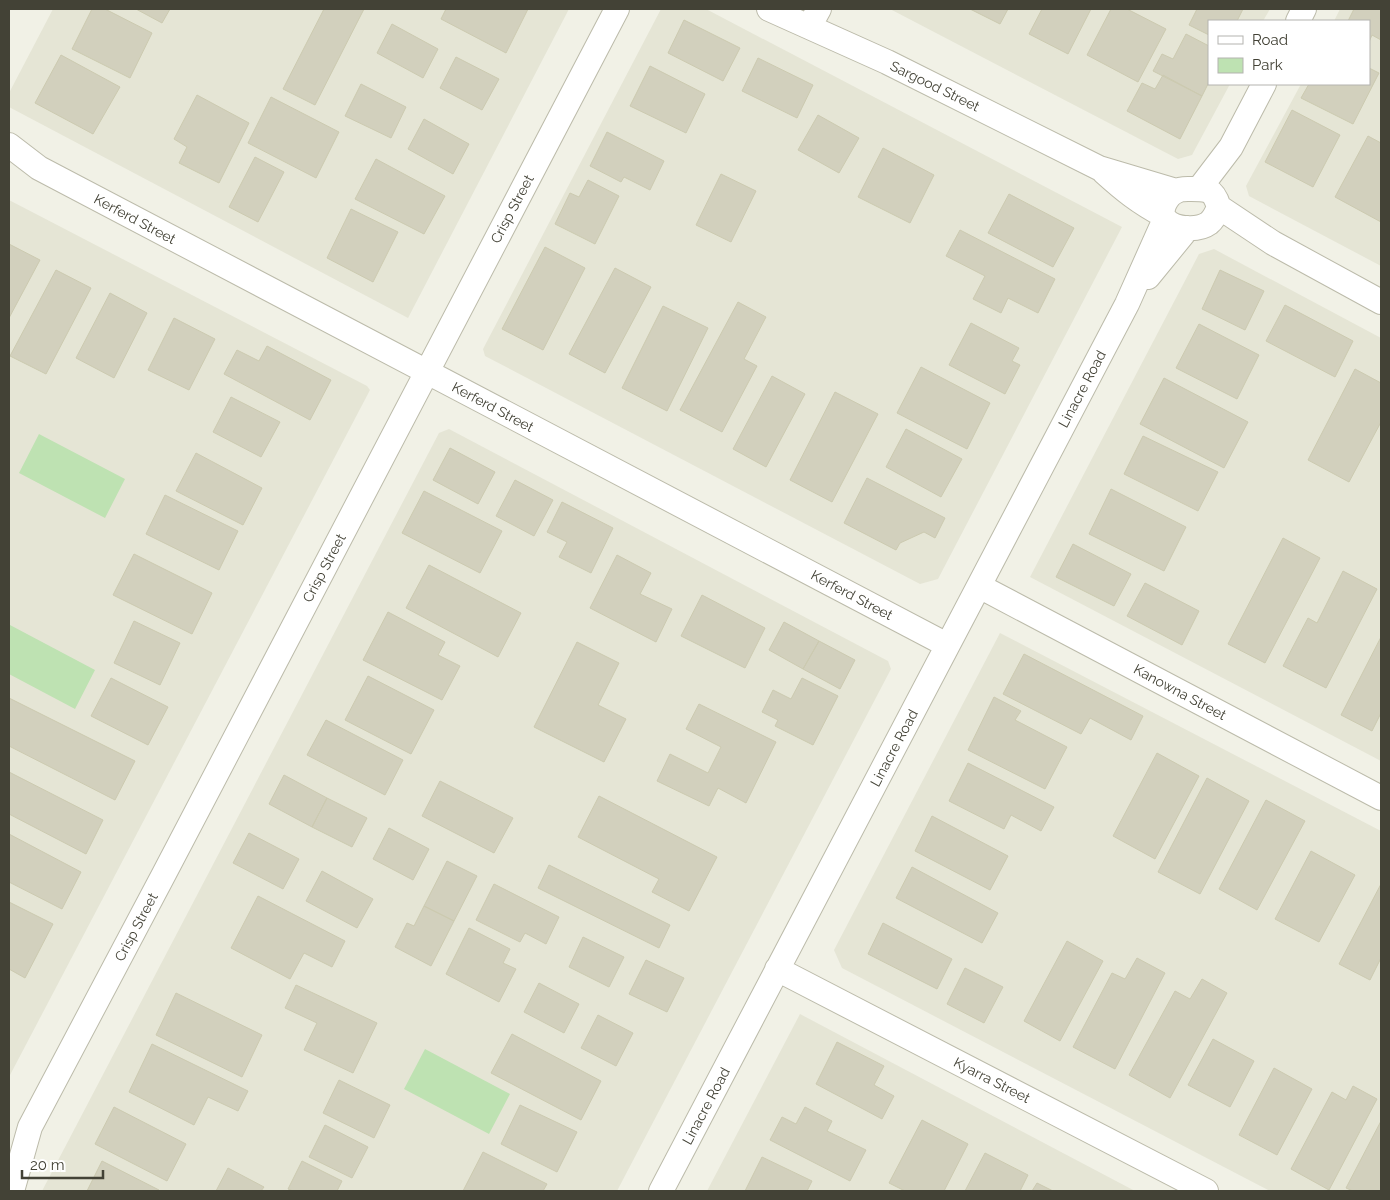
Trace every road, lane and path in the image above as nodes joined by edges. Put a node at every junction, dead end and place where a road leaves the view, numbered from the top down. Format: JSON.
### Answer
{"nodes":[{"id":1,"x":617,"y":9,"type":"edge"},
{"id":2,"x":769,"y":9,"type":"edge"},
{"id":3,"x":814,"y":18,"type":"edge"},
{"id":4,"x":1263,"y":85,"type":"edge"},
{"id":5,"x":9,"y":145,"type":"edge"},
{"id":6,"x":9,"y":161,"type":"edge"},
{"id":7,"x":39,"y":168,"type":"junction"},
{"id":8,"x":1100,"y":168,"type":"junction"},
{"id":9,"x":1201,"y":205,"type":"junction"},
{"id":10,"x":1164,"y":217,"type":"junction"},
{"id":11,"x":1381,"y":302,"type":"edge"},
{"id":12,"x":1127,"y":304,"type":"junction"},
{"id":13,"x":427,"y":372,"type":"junction"},
{"id":14,"x":979,"y":586,"type":"junction"},
{"id":15,"x":947,"y":645,"type":"junction"},
{"id":16,"x":1381,"y":798,"type":"edge"},
{"id":17,"x":777,"y":969,"type":"junction"},
{"id":18,"x":30,"y":1127,"type":"junction"},
{"id":19,"x":9,"y":1152,"type":"edge"},
{"id":20,"x":12,"y":1191,"type":"edge"},
{"id":21,"x":662,"y":1191,"type":"edge"},
{"id":22,"x":1206,"y":1191,"type":"edge"}],
"edges":[{"from":1,"to":13,"type":"street","name":"Crisp Street"},
{"from":2,"to":3,"type":"street","name":"Sargood Street"},
{"from":3,"to":8,"type":"street","name":"Sargood Street"},
{"from":4,"to":9,"type":"street","name":"Linacre Road"},
{"from":5,"to":7,"type":"street","name":"Kerferd Street"},
{"from":6,"to":7,"type":"street","name":"Kerferd Street"},
{"from":7,"to":13,"type":"street","name":"Kerferd Street"},
{"from":8,"to":9,"type":"street","name":"Sargood Street"},
{"from":8,"to":10,"type":"street","name":"Sargood Street"},
{"from":9,"to":10,"type":"street","name":"Sargood Street"},
{"from":9,"to":11,"type":"street","name":"Sargood Street"},
{"from":9,"to":12,"type":"street","name":"Linacre Road"},
{"from":10,"to":12,"type":"street","name":"Linacre Road"},
{"from":12,"to":14,"type":"street","name":"Linacre Road"},
{"from":13,"to":15,"type":"street","name":"Kerferd Street"},
{"from":13,"to":18,"type":"street","name":"Crisp Street"},
{"from":14,"to":15,"type":"street","name":"Linacre Road"},
{"from":14,"to":16,"type":"street","name":"Kanowna Street"},
{"from":15,"to":17,"type":"street","name":"Linacre Road"},
{"from":17,"to":21,"type":"street","name":"Linacre Road"},
{"from":17,"to":22,"type":"street","name":"Kyarra Street"},
{"from":18,"to":19,"type":"street","name":"Crisp Street"},
{"from":18,"to":20,"type":"street","name":"Crisp Street"}]}
